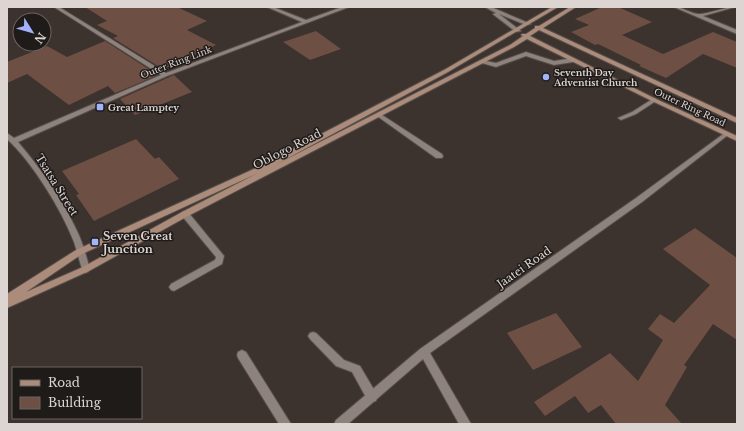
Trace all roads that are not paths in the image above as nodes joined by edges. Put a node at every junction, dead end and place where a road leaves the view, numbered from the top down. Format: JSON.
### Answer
{"nodes":[{"id":1,"x":56,"y":7,"type":"edge"},
{"id":2,"x":269,"y":7,"type":"edge"},
{"id":3,"x":347,"y":7,"type":"edge"},
{"id":4,"x":554,"y":7,"type":"edge"},
{"id":5,"x":574,"y":7,"type":"edge"},
{"id":6,"x":676,"y":7,"type":"edge"},
{"id":7,"x":733,"y":7,"type":"edge"},
{"id":8,"x":488,"y":8,"type":"edge"},
{"id":9,"x":699,"y":16,"type":"junction"},
{"id":10,"x":306,"y":22,"type":"junction"},
{"id":11,"x":528,"y":24,"type":"junction"},
{"id":12,"x":540,"y":29,"type":"junction"},
{"id":13,"x":518,"y":31,"type":"junction"},
{"id":14,"x":737,"y":32,"type":"edge"},
{"id":15,"x":527,"y":37,"type":"junction"},
{"id":16,"x":572,"y":60,"type":"junction"},
{"id":17,"x":481,"y":62,"type":"junction"},
{"id":18,"x":165,"y":74,"type":"junction"},
{"id":19,"x":654,"y":100,"type":"junction"},
{"id":20,"x":379,"y":115,"type":"junction"},
{"id":21,"x":621,"y":118,"type":"dead end"},
{"id":22,"x":737,"y":121,"type":"edge"},
{"id":23,"x":726,"y":134,"type":"junction"},
{"id":24,"x":7,"y":135,"type":"edge"},
{"id":25,"x":14,"y":140,"type":"junction"},
{"id":26,"x":737,"y":140,"type":"edge"},
{"id":27,"x":439,"y":156,"type":"dead end"},
{"id":28,"x":185,"y":214,"type":"junction"},
{"id":29,"x":79,"y":252,"type":"junction"},
{"id":30,"x":86,"y":269,"type":"junction"},
{"id":31,"x":174,"y":287,"type":"dead end"},
{"id":32,"x":7,"y":299,"type":"edge"},
{"id":33,"x":7,"y":304,"type":"edge"},
{"id":34,"x":313,"y":336,"type":"dead end"},
{"id":35,"x":424,"y":352,"type":"junction"},
{"id":36,"x":242,"y":355,"type":"dead end"},
{"id":37,"x":372,"y":397,"type":"junction"},
{"id":38,"x":285,"y":424,"type":"edge"},
{"id":39,"x":340,"y":424,"type":"edge"},
{"id":40,"x":465,"y":424,"type":"edge"}],
"edges":[{"from":1,"to":18,"type":"street"},
{"from":2,"to":10,"type":"street"},
{"from":3,"to":10,"type":"street","name":"Outer Ring Link"},
{"from":4,"to":11,"type":"main road","name":"Oblogo Road"},
{"from":5,"to":12,"type":"main road","name":"Oblogo Road"},
{"from":6,"to":9,"type":"street"},
{"from":7,"to":9,"type":"street"},
{"from":8,"to":11,"type":"street","name":"Outer Ring Road"},
{"from":8,"to":13,"type":"street","name":"Outer Ring Road"},
{"from":9,"to":14,"type":"street"},
{"from":10,"to":18,"type":"street","name":"Outer Ring Link"},
{"from":11,"to":12,"type":"main road","name":"Outer Ring Road"},
{"from":11,"to":13,"type":"main road","name":"Oblogo Road"},
{"from":12,"to":15,"type":"main road","name":"Oblogo Road"},
{"from":12,"to":22,"type":"main road","name":"Outer Ring Road"},
{"from":13,"to":15,"type":"main road","name":"Outer Ring Road"},
{"from":13,"to":29,"type":"main road","name":"Oblogo Road"},
{"from":15,"to":16,"type":"main road","name":"Outer Ring Road"},
{"from":15,"to":17,"type":"main road","name":"Oblogo Road"},
{"from":16,"to":17,"type":"street"},
{"from":16,"to":19,"type":"main road","name":"Outer Ring Road"},
{"from":17,"to":20,"type":"main road","name":"Oblogo Road"},
{"from":18,"to":25,"type":"street","name":"Outer Ring Link"},
{"from":19,"to":21,"type":"street"},
{"from":19,"to":23,"type":"main road","name":"Outer Ring Road"},
{"from":20,"to":27,"type":"street"},
{"from":20,"to":28,"type":"main road","name":"Oblogo Road"},
{"from":23,"to":26,"type":"main road","name":"Outer Ring Road"},
{"from":23,"to":35,"type":"street","name":"Jaatei Road"},
{"from":24,"to":25,"type":"street","name":"Tsatsa Street"},
{"from":25,"to":29,"type":"street","name":"Tsatsa Street"},
{"from":28,"to":30,"type":"main road","name":"Oblogo Road"},
{"from":28,"to":31,"type":"street"},
{"from":29,"to":30,"type":"street","name":"Tsatsa Street"},
{"from":29,"to":32,"type":"main road","name":"Oblogo Road"},
{"from":30,"to":33,"type":"main road","name":"Oblogo Road"},
{"from":34,"to":37,"type":"street"},
{"from":35,"to":37,"type":"street","name":"Jaatei Road"},
{"from":35,"to":40,"type":"street"},
{"from":36,"to":38,"type":"street"},
{"from":37,"to":39,"type":"street","name":"Jaatei Road"}]}
